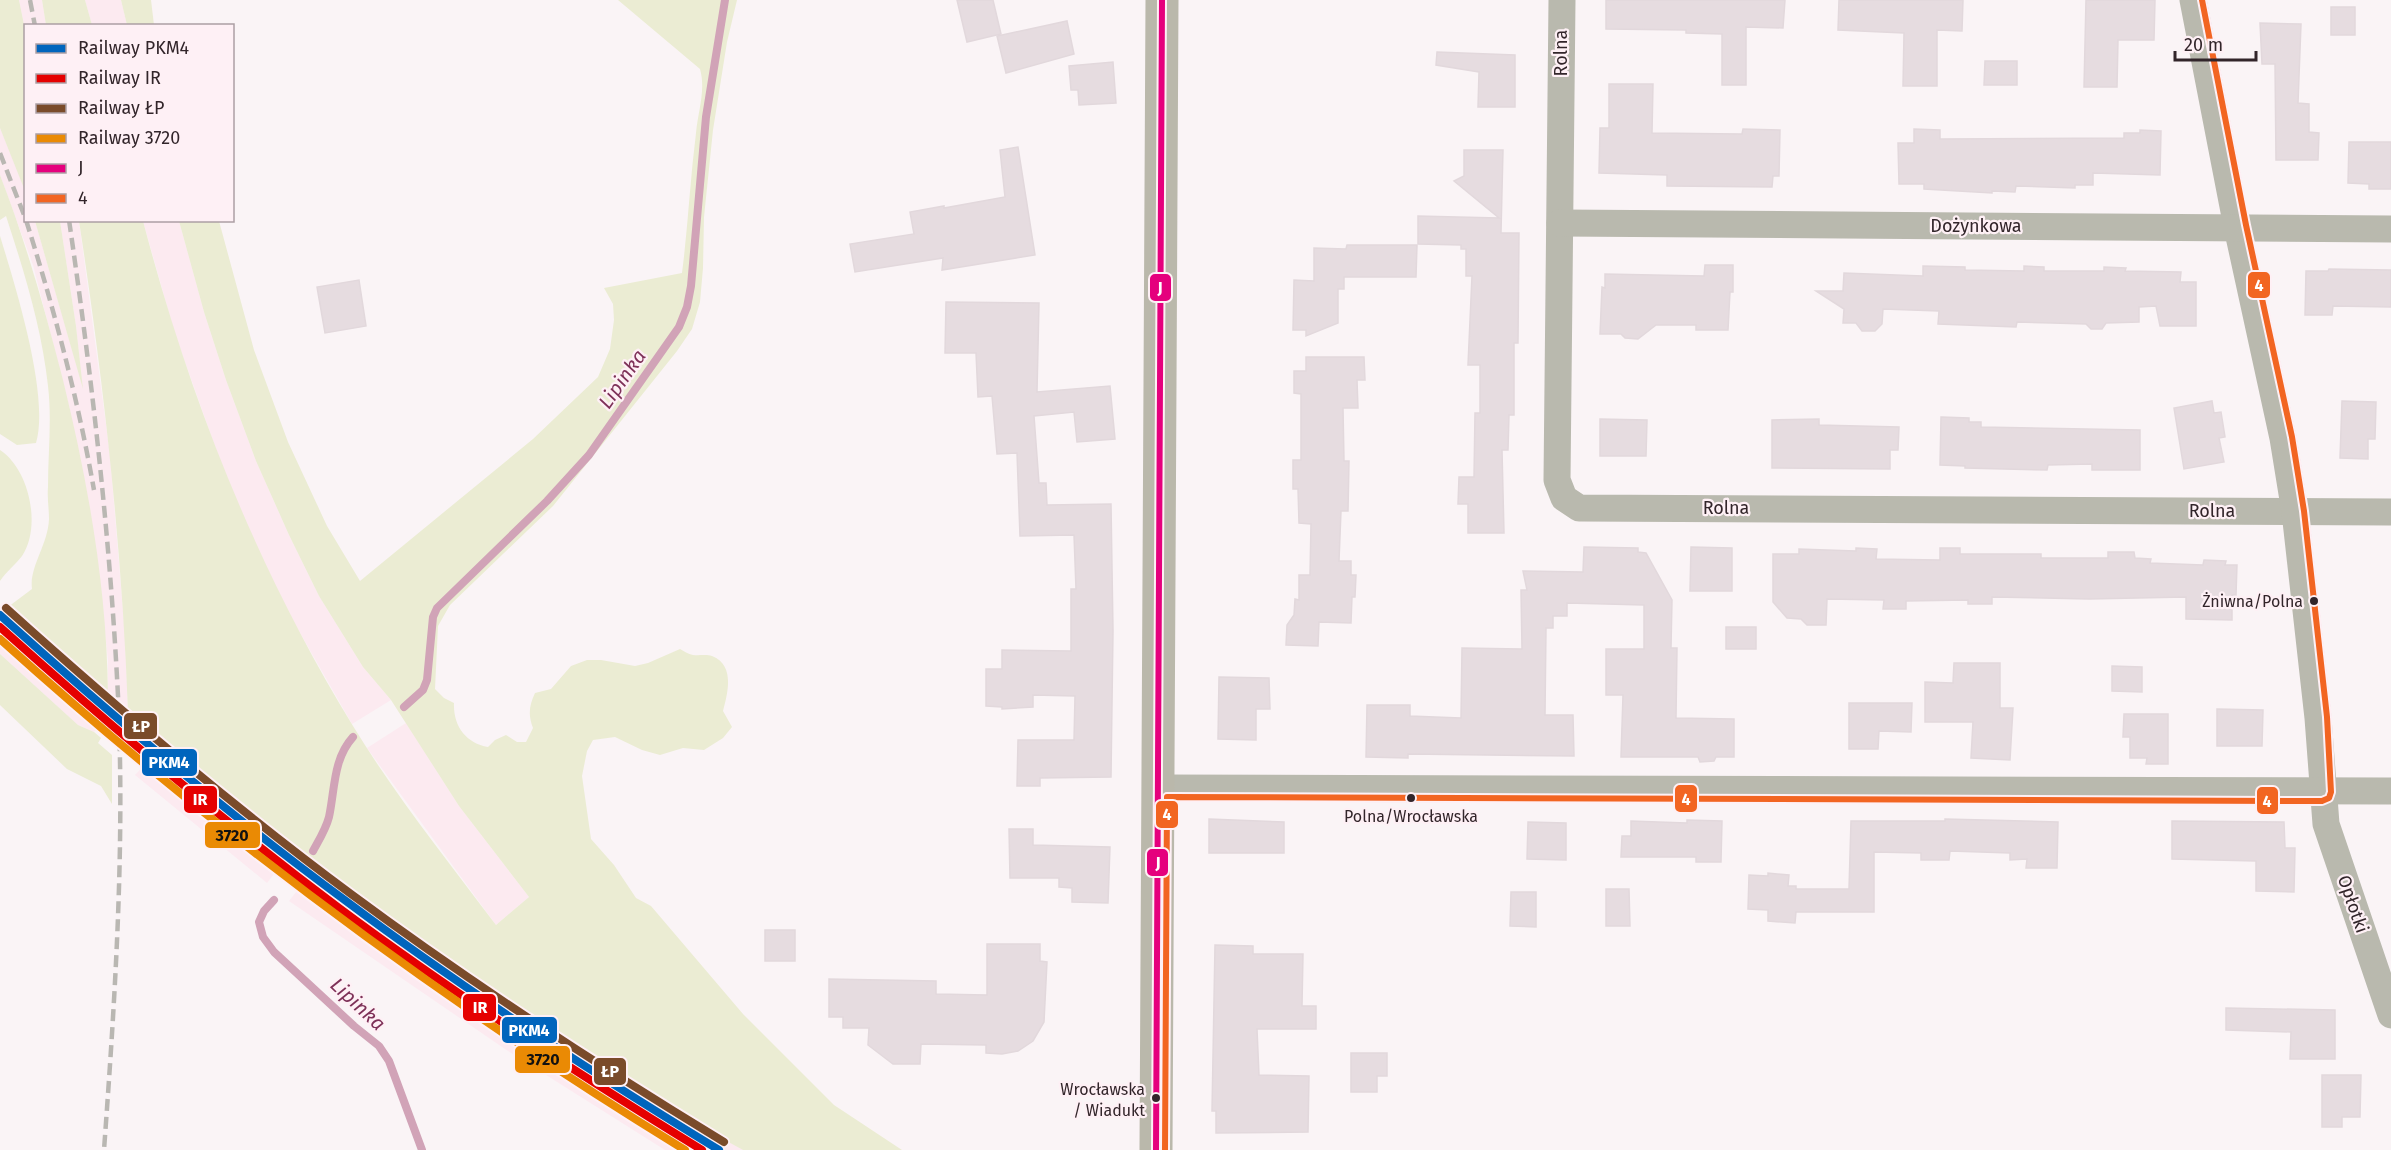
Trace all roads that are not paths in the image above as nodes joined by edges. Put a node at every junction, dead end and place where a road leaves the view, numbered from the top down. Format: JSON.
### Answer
{"nodes":[{"id":1,"x":1162,"y":0,"type":"edge"},
{"id":2,"x":1562,"y":0,"type":"edge"},
{"id":3,"x":2193,"y":0,"type":"edge"},
{"id":4,"x":1560,"y":223,"type":"junction"},
{"id":5,"x":2237,"y":227,"type":"junction"},
{"id":6,"x":2391,"y":229,"type":"edge"},
{"id":7,"x":2295,"y":512,"type":"junction"},
{"id":8,"x":2391,"y":512,"type":"edge"},
{"id":9,"x":1158,"y":788,"type":"junction"},
{"id":10,"x":2391,"y":791,"type":"edge"},
{"id":11,"x":2322,"y":792,"type":"junction"},
{"id":12,"x":2391,"y":1015,"type":"edge"},
{"id":13,"x":1156,"y":1150,"type":"edge"}],
"edges":[{"from":1,"to":9,"type":"main road"},
{"from":2,"to":4,"type":"street","name":"Rolna"},
{"from":3,"to":5,"type":"street","name":"Opłotki"},
{"from":4,"to":5,"type":"street","name":"Dożynkowa"},
{"from":4,"to":7,"type":"street","name":"Rolna"},
{"from":5,"to":6,"type":"street","name":"Dożynkowa"},
{"from":5,"to":7,"type":"street","name":"Opłotki"},
{"from":7,"to":8,"type":"street","name":"Rolna"},
{"from":7,"to":11,"type":"street","name":"Opłotki"},
{"from":9,"to":11,"type":"street"},
{"from":9,"to":13,"type":"main road"},
{"from":10,"to":11,"type":"street"},
{"from":11,"to":12,"type":"street","name":"Opłotki"}]}
